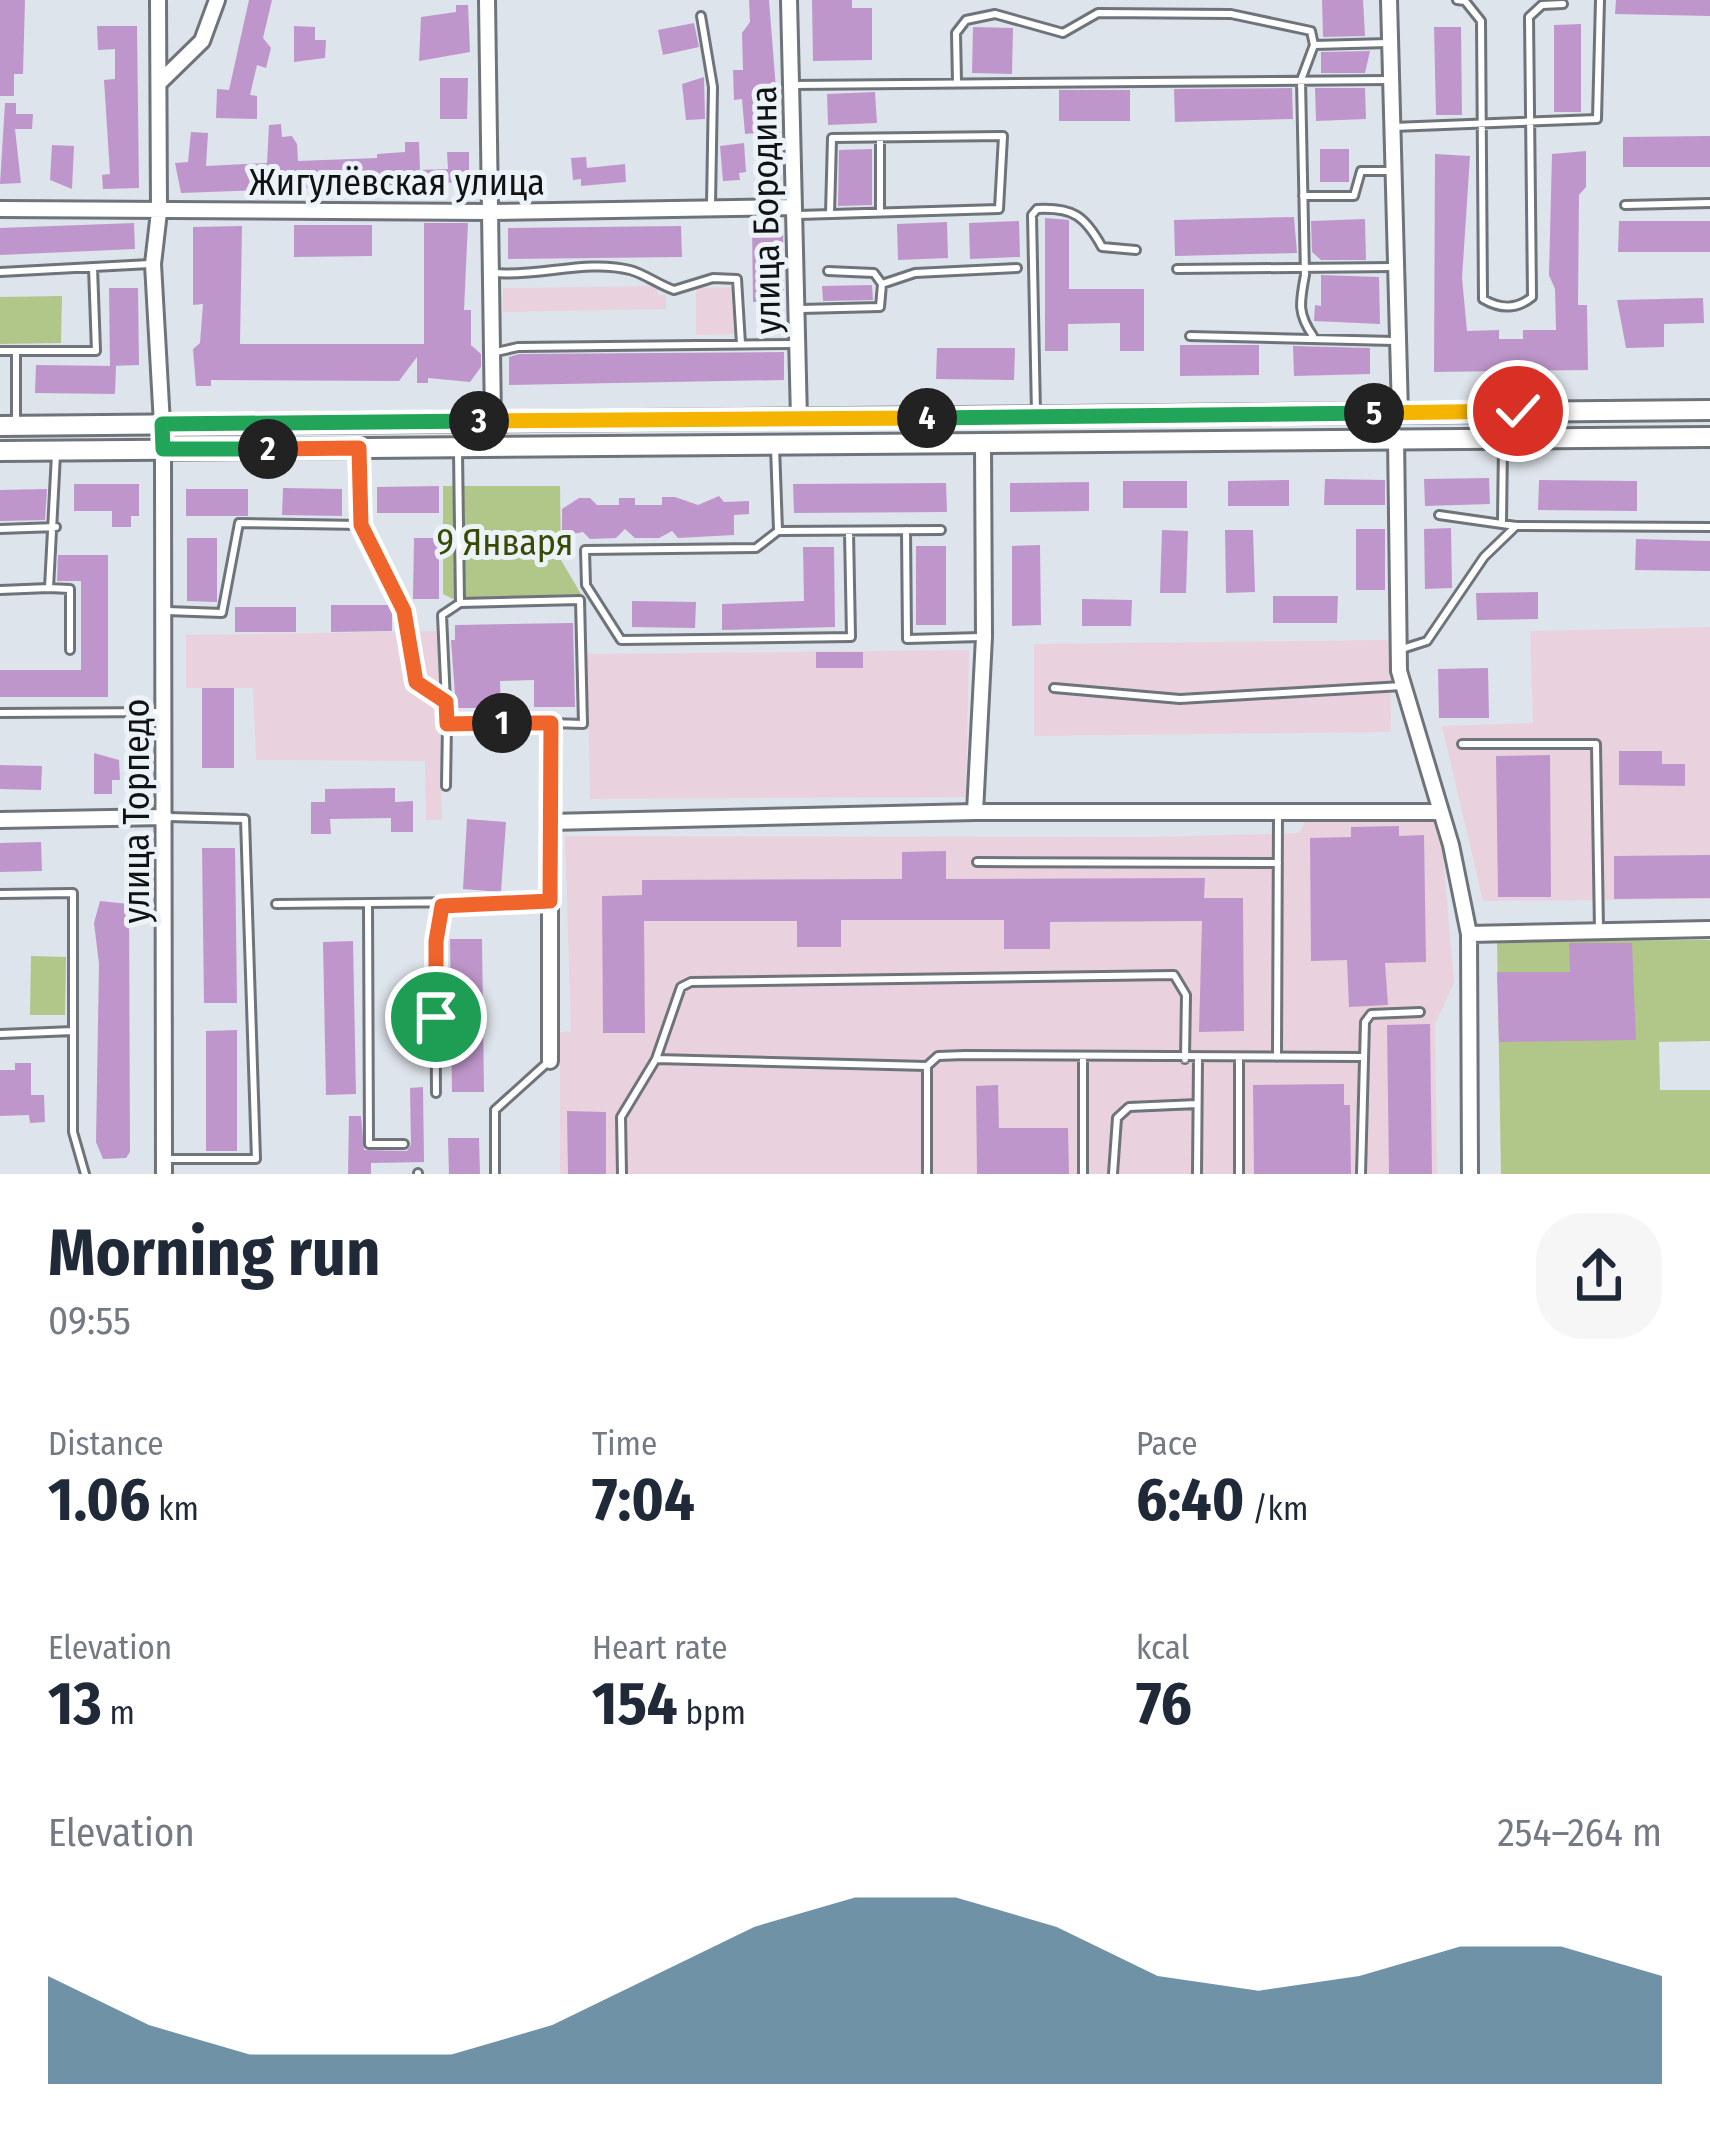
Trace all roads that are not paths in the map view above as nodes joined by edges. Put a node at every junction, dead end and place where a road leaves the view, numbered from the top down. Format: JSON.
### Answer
{"nodes":[{"id":1,"x":158,"y":0,"type":"edge"},
{"id":2,"x":217,"y":0,"type":"edge"},
{"id":3,"x":487,"y":0,"type":"edge"},
{"id":4,"x":789,"y":0,"type":"edge"},
{"id":5,"x":1389,"y":0,"type":"edge"},
{"id":6,"x":1457,"y":0,"type":"edge"},
{"id":7,"x":1600,"y":0,"type":"edge"},
{"id":8,"x":1563,"y":4,"type":"dead end"},
{"id":9,"x":701,"y":16,"type":"dead end"},
{"id":10,"x":1391,"y":43,"type":"junction"},
{"id":11,"x":1314,"y":45,"type":"junction"},
{"id":12,"x":1301,"y":80,"type":"junction"},
{"id":13,"x":1392,"y":80,"type":"junction"},
{"id":14,"x":160,"y":83,"type":"junction"},
{"id":15,"x":958,"y":83,"type":"junction"},
{"id":16,"x":792,"y":85,"type":"junction"},
{"id":17,"x":1532,"y":121,"type":"junction"},
{"id":18,"x":1484,"y":123,"type":"junction"},
{"id":19,"x":1393,"y":127,"type":"junction"},
{"id":20,"x":880,"y":137,"type":"junction"},
{"id":21,"x":1394,"y":171,"type":"junction"},
{"id":22,"x":1301,"y":196,"type":"junction"},
{"id":23,"x":1710,"y":203,"type":"edge"},
{"id":24,"x":1625,"y":205,"type":"dead end"},
{"id":25,"x":711,"y":208,"type":"junction"},
{"id":26,"x":0,"y":209,"type":"edge"},
{"id":27,"x":794,"y":211,"type":"junction"},
{"id":28,"x":159,"y":212,"type":"junction"},
{"id":29,"x":490,"y":212,"type":"junction"},
{"id":30,"x":880,"y":212,"type":"junction"},
{"id":31,"x":830,"y":214,"type":"junction"},
{"id":32,"x":1136,"y":250,"type":"dead end"},
{"id":33,"x":153,"y":264,"type":"junction"},
{"id":34,"x":93,"y":267,"type":"junction"},
{"id":35,"x":1305,"y":267,"type":"junction"},
{"id":36,"x":1396,"y":267,"type":"junction"},
{"id":37,"x":1017,"y":268,"type":"dead end"},
{"id":38,"x":1177,"y":269,"type":"dead end"},
{"id":39,"x":828,"y":271,"type":"dead end"},
{"id":40,"x":0,"y":272,"type":"edge"},
{"id":41,"x":491,"y":273,"type":"junction"},
{"id":42,"x":882,"y":284,"type":"junction"},
{"id":43,"x":797,"y":309,"type":"junction"},
{"id":44,"x":1190,"y":336,"type":"dead end"},
{"id":45,"x":1312,"y":336,"type":"junction"},
{"id":46,"x":1398,"y":341,"type":"junction"},
{"id":47,"x":741,"y":344,"type":"junction"},
{"id":48,"x":798,"y":344,"type":"junction"},
{"id":49,"x":0,"y":351,"type":"edge"},
{"id":50,"x":16,"y":351,"type":"junction"},
{"id":51,"x":492,"y":353,"type":"junction"},
{"id":52,"x":1710,"y":410,"type":"edge"},
{"id":53,"x":1400,"y":413,"type":"junction"},
{"id":54,"x":1036,"y":417,"type":"junction"},
{"id":55,"x":799,"y":419,"type":"junction"},
{"id":56,"x":493,"y":421,"type":"junction"},
{"id":57,"x":162,"y":424,"type":"junction"},
{"id":58,"x":8,"y":426,"type":"edge"},
{"id":59,"x":1503,"y":435,"type":"junction"},
{"id":60,"x":1396,"y":436,"type":"junction"},
{"id":61,"x":1710,"y":437,"type":"edge"},
{"id":62,"x":983,"y":442,"type":"junction"},
{"id":63,"x":775,"y":444,"type":"junction"},
{"id":64,"x":458,"y":447,"type":"junction"},
{"id":65,"x":359,"y":448,"type":"junction"},
{"id":66,"x":163,"y":449,"type":"junction"},
{"id":67,"x":56,"y":450,"type":"junction"},
{"id":68,"x":0,"y":451,"type":"edge"},
{"id":69,"x":1438,"y":514,"type":"dead end"},
{"id":70,"x":1502,"y":523,"type":"junction"},
{"id":71,"x":361,"y":525,"type":"junction"},
{"id":72,"x":1516,"y":526,"type":"junction"},
{"id":73,"x":56,"y":527,"type":"junction"},
{"id":74,"x":1710,"y":527,"type":"edge"},
{"id":75,"x":0,"y":529,"type":"edge"},
{"id":76,"x":906,"y":530,"type":"junction"},
{"id":77,"x":941,"y":530,"type":"dead end"},
{"id":78,"x":778,"y":531,"type":"junction"},
{"id":79,"x":849,"y":531,"type":"junction"},
{"id":80,"x":50,"y":588,"type":"junction"},
{"id":81,"x":0,"y":590,"type":"edge"},
{"id":82,"x":460,"y":602,"type":"junction"},
{"id":83,"x":166,"y":611,"type":"junction"},
{"id":84,"x":984,"y":637,"type":"junction"},
{"id":85,"x":70,"y":650,"type":"dead end"},
{"id":86,"x":1399,"y":650,"type":"junction"},
{"id":87,"x":1402,"y":686,"type":"junction"},
{"id":88,"x":1054,"y":688,"type":"dead end"},
{"id":89,"x":446,"y":702,"type":"junction"},
{"id":90,"x":166,"y":712,"type":"junction"},
{"id":91,"x":0,"y":713,"type":"edge"},
{"id":92,"x":551,"y":723,"type":"junction"},
{"id":93,"x":447,"y":724,"type":"junction"},
{"id":94,"x":1462,"y":745,"type":"dead end"},
{"id":95,"x":446,"y":786,"type":"dead end"},
{"id":96,"x":1278,"y":811,"type":"junction"},
{"id":97,"x":975,"y":812,"type":"junction"},
{"id":98,"x":1440,"y":812,"type":"junction"},
{"id":99,"x":165,"y":817,"type":"junction"},
{"id":100,"x":0,"y":820,"type":"edge"},
{"id":101,"x":550,"y":823,"type":"junction"},
{"id":102,"x":977,"y":862,"type":"dead end"},
{"id":103,"x":1278,"y":863,"type":"junction"},
{"id":104,"x":0,"y":894,"type":"edge"},
{"id":105,"x":550,"y":901,"type":"junction"},
{"id":106,"x":276,"y":904,"type":"dead end"},
{"id":107,"x":368,"y":905,"type":"junction"},
{"id":108,"x":442,"y":906,"type":"junction"},
{"id":109,"x":1710,"y":929,"type":"edge"},
{"id":110,"x":1599,"y":930,"type":"junction"},
{"id":111,"x":1469,"y":934,"type":"junction"},
{"id":112,"x":1420,"y":1012,"type":"dead end"},
{"id":113,"x":73,"y":1031,"type":"junction"},
{"id":114,"x":0,"y":1034,"type":"edge"},
{"id":115,"x":1083,"y":1057,"type":"junction"},
{"id":116,"x":1276,"y":1057,"type":"junction"},
{"id":117,"x":1361,"y":1057,"type":"junction"},
{"id":118,"x":656,"y":1059,"type":"junction"},
{"id":119,"x":1185,"y":1059,"type":"junction"},
{"id":120,"x":1198,"y":1059,"type":"junction"},
{"id":121,"x":1239,"y":1059,"type":"junction"},
{"id":122,"x":550,"y":1061,"type":"joint"},
{"id":123,"x":926,"y":1066,"type":"junction"},
{"id":124,"x":436,"y":1094,"type":"dead end"},
{"id":125,"x":1197,"y":1104,"type":"junction"},
{"id":126,"x":404,"y":1144,"type":"dead end"},
{"id":127,"x":164,"y":1166,"type":"edge"},
{"id":128,"x":85,"y":1174,"type":"edge"},
{"id":129,"x":495,"y":1174,"type":"edge"},
{"id":130,"x":622,"y":1174,"type":"edge"},
{"id":131,"x":928,"y":1174,"type":"edge"},
{"id":132,"x":1083,"y":1174,"type":"edge"},
{"id":133,"x":1113,"y":1174,"type":"edge"},
{"id":134,"x":1197,"y":1174,"type":"edge"},
{"id":135,"x":1239,"y":1174,"type":"edge"},
{"id":136,"x":1361,"y":1174,"type":"edge"},
{"id":137,"x":1470,"y":1174,"type":"edge"}],
"edges":[{"from":1,"to":14,"type":"street"},
{"from":2,"to":14,"type":"street"},
{"from":3,"to":29,"type":"street"},
{"from":4,"to":16,"type":"street","name":"улица Бородина"},
{"from":5,"to":10,"type":"street"},
{"from":6,"to":18,"type":"lane"},
{"from":7,"to":17,"type":"lane"},
{"from":8,"to":17,"type":"lane"},
{"from":9,"to":25,"type":"lane"},
{"from":10,"to":11,"type":"lane"},
{"from":10,"to":13,"type":"street"},
{"from":11,"to":12,"type":"lane"},
{"from":11,"to":15,"type":"lane"},
{"from":12,"to":13,"type":"lane"},
{"from":12,"to":15,"type":"lane"},
{"from":12,"to":22,"type":"lane"},
{"from":13,"to":19,"type":"street"},
{"from":14,"to":28,"type":"street"},
{"from":15,"to":16,"type":"lane"},
{"from":16,"to":27,"type":"street","name":"улица Бородина"},
{"from":17,"to":18,"type":"lane"},
{"from":17,"to":18,"type":"lane"},
{"from":18,"to":19,"type":"lane"},
{"from":19,"to":21,"type":"street"},
{"from":20,"to":30,"type":"lane"},
{"from":20,"to":30,"type":"lane"},
{"from":20,"to":31,"type":"lane"},
{"from":21,"to":22,"type":"lane"},
{"from":21,"to":36,"type":"street"},
{"from":22,"to":35,"type":"lane"},
{"from":23,"to":24,"type":"lane"},
{"from":25,"to":27,"type":"street","name":"Жигулёвская улица"},
{"from":25,"to":29,"type":"street","name":"Жигулёвская улица"},
{"from":26,"to":28,"type":"street","name":"Жигулёвская улица"},
{"from":27,"to":31,"type":"lane"},
{"from":27,"to":43,"type":"street","name":"улица Бородина"},
{"from":28,"to":29,"type":"street","name":"Жигулёвская улица"},
{"from":28,"to":33,"type":"street"},
{"from":29,"to":41,"type":"street"},
{"from":30,"to":31,"type":"lane"},
{"from":32,"to":54,"type":"lane"},
{"from":33,"to":34,"type":"lane"},
{"from":33,"to":57,"type":"street"},
{"from":34,"to":40,"type":"lane"},
{"from":34,"to":50,"type":"lane"},
{"from":35,"to":36,"type":"lane"},
{"from":35,"to":38,"type":"lane"},
{"from":35,"to":45,"type":"lane"},
{"from":36,"to":46,"type":"street"},
{"from":37,"to":42,"type":"lane"},
{"from":39,"to":42,"type":"lane"},
{"from":41,"to":47,"type":"lane"},
{"from":41,"to":51,"type":"street"},
{"from":42,"to":43,"type":"lane"},
{"from":43,"to":48,"type":"street","name":"улица Бородина"},
{"from":44,"to":45,"type":"lane"},
{"from":45,"to":46,"type":"lane"},
{"from":46,"to":53,"type":"street"},
{"from":47,"to":48,"type":"lane"},
{"from":47,"to":51,"type":"lane"},
{"from":48,"to":55,"type":"street","name":"улица Бородина"},
{"from":49,"to":50,"type":"lane"},
{"from":50,"to":58,"type":"lane"},
{"from":51,"to":56,"type":"street"},
{"from":52,"to":53,"type":"main road"},
{"from":53,"to":54,"type":"main road"},
{"from":54,"to":55,"type":"main road"},
{"from":55,"to":56,"type":"main road"},
{"from":56,"to":57,"type":"main road"},
{"from":57,"to":58,"type":"main road"},
{"from":57,"to":66,"type":"main road"},
{"from":59,"to":60,"type":"main road"},
{"from":59,"to":61,"type":"main road"},
{"from":59,"to":70,"type":"lane"},
{"from":60,"to":62,"type":"main road"},
{"from":60,"to":86,"type":"street"},
{"from":62,"to":63,"type":"main road"},
{"from":62,"to":84,"type":"street"},
{"from":63,"to":64,"type":"main road"},
{"from":63,"to":78,"type":"lane"},
{"from":64,"to":65,"type":"main road"},
{"from":64,"to":82,"type":"lane"},
{"from":65,"to":66,"type":"main road"},
{"from":65,"to":71,"type":"lane"},
{"from":66,"to":67,"type":"main road"},
{"from":66,"to":83,"type":"street","name":"улица Торпедо"},
{"from":67,"to":68,"type":"main road"},
{"from":67,"to":73,"type":"lane"},
{"from":69,"to":70,"type":"lane"},
{"from":70,"to":72,"type":"lane"},
{"from":71,"to":83,"type":"lane"},
{"from":71,"to":89,"type":"lane"},
{"from":72,"to":74,"type":"lane"},
{"from":72,"to":86,"type":"lane"},
{"from":73,"to":75,"type":"lane"},
{"from":73,"to":80,"type":"lane"},
{"from":76,"to":77,"type":"lane"},
{"from":76,"to":79,"type":"lane"},
{"from":76,"to":84,"type":"lane"},
{"from":78,"to":79,"type":"lane"},
{"from":78,"to":79,"type":"lane"},
{"from":80,"to":81,"type":"lane"},
{"from":80,"to":85,"type":"lane"},
{"from":82,"to":89,"type":"lane"},
{"from":82,"to":92,"type":"lane"},
{"from":83,"to":90,"type":"street","name":"улица Торпедо"},
{"from":84,"to":97,"type":"street"},
{"from":86,"to":87,"type":"street"},
{"from":87,"to":88,"type":"lane"},
{"from":87,"to":98,"type":"street"},
{"from":89,"to":93,"type":"lane"},
{"from":90,"to":91,"type":"lane"},
{"from":90,"to":99,"type":"street","name":"улица Торпедо"},
{"from":92,"to":93,"type":"lane"},
{"from":92,"to":101,"type":"lane"},
{"from":93,"to":95,"type":"lane"},
{"from":94,"to":110,"type":"lane"},
{"from":96,"to":97,"type":"street"},
{"from":96,"to":98,"type":"street"},
{"from":96,"to":103,"type":"lane"},
{"from":97,"to":101,"type":"street"},
{"from":98,"to":111,"type":"street"},
{"from":99,"to":100,"type":"street"},
{"from":99,"to":127,"type":"street","name":"улица Торпедо"},
{"from":99,"to":127,"type":"lane"},
{"from":101,"to":105,"type":"street"},
{"from":102,"to":103,"type":"lane"},
{"from":103,"to":116,"type":"lane"},
{"from":104,"to":113,"type":"lane"},
{"from":105,"to":108,"type":"lane"},
{"from":105,"to":122,"type":"street"},
{"from":106,"to":107,"type":"lane"},
{"from":107,"to":108,"type":"lane"},
{"from":107,"to":126,"type":"lane"},
{"from":108,"to":124,"type":"lane"},
{"from":109,"to":110,"type":"street"},
{"from":110,"to":111,"type":"street"},
{"from":111,"to":137,"type":"street"},
{"from":112,"to":117,"type":"lane"},
{"from":113,"to":114,"type":"lane"},
{"from":113,"to":128,"type":"lane"},
{"from":115,"to":119,"type":"lane"},
{"from":115,"to":123,"type":"lane"},
{"from":115,"to":132,"type":"lane"},
{"from":116,"to":117,"type":"lane"},
{"from":116,"to":121,"type":"lane"},
{"from":117,"to":136,"type":"lane"},
{"from":118,"to":119,"type":"lane"},
{"from":118,"to":123,"type":"lane"},
{"from":118,"to":130,"type":"lane"},
{"from":119,"to":120,"type":"lane"},
{"from":120,"to":121,"type":"lane"},
{"from":120,"to":125,"type":"lane"},
{"from":121,"to":135,"type":"lane"},
{"from":122,"to":129,"type":"lane"},
{"from":123,"to":131,"type":"lane"},
{"from":125,"to":133,"type":"lane"},
{"from":125,"to":134,"type":"lane"}]}
